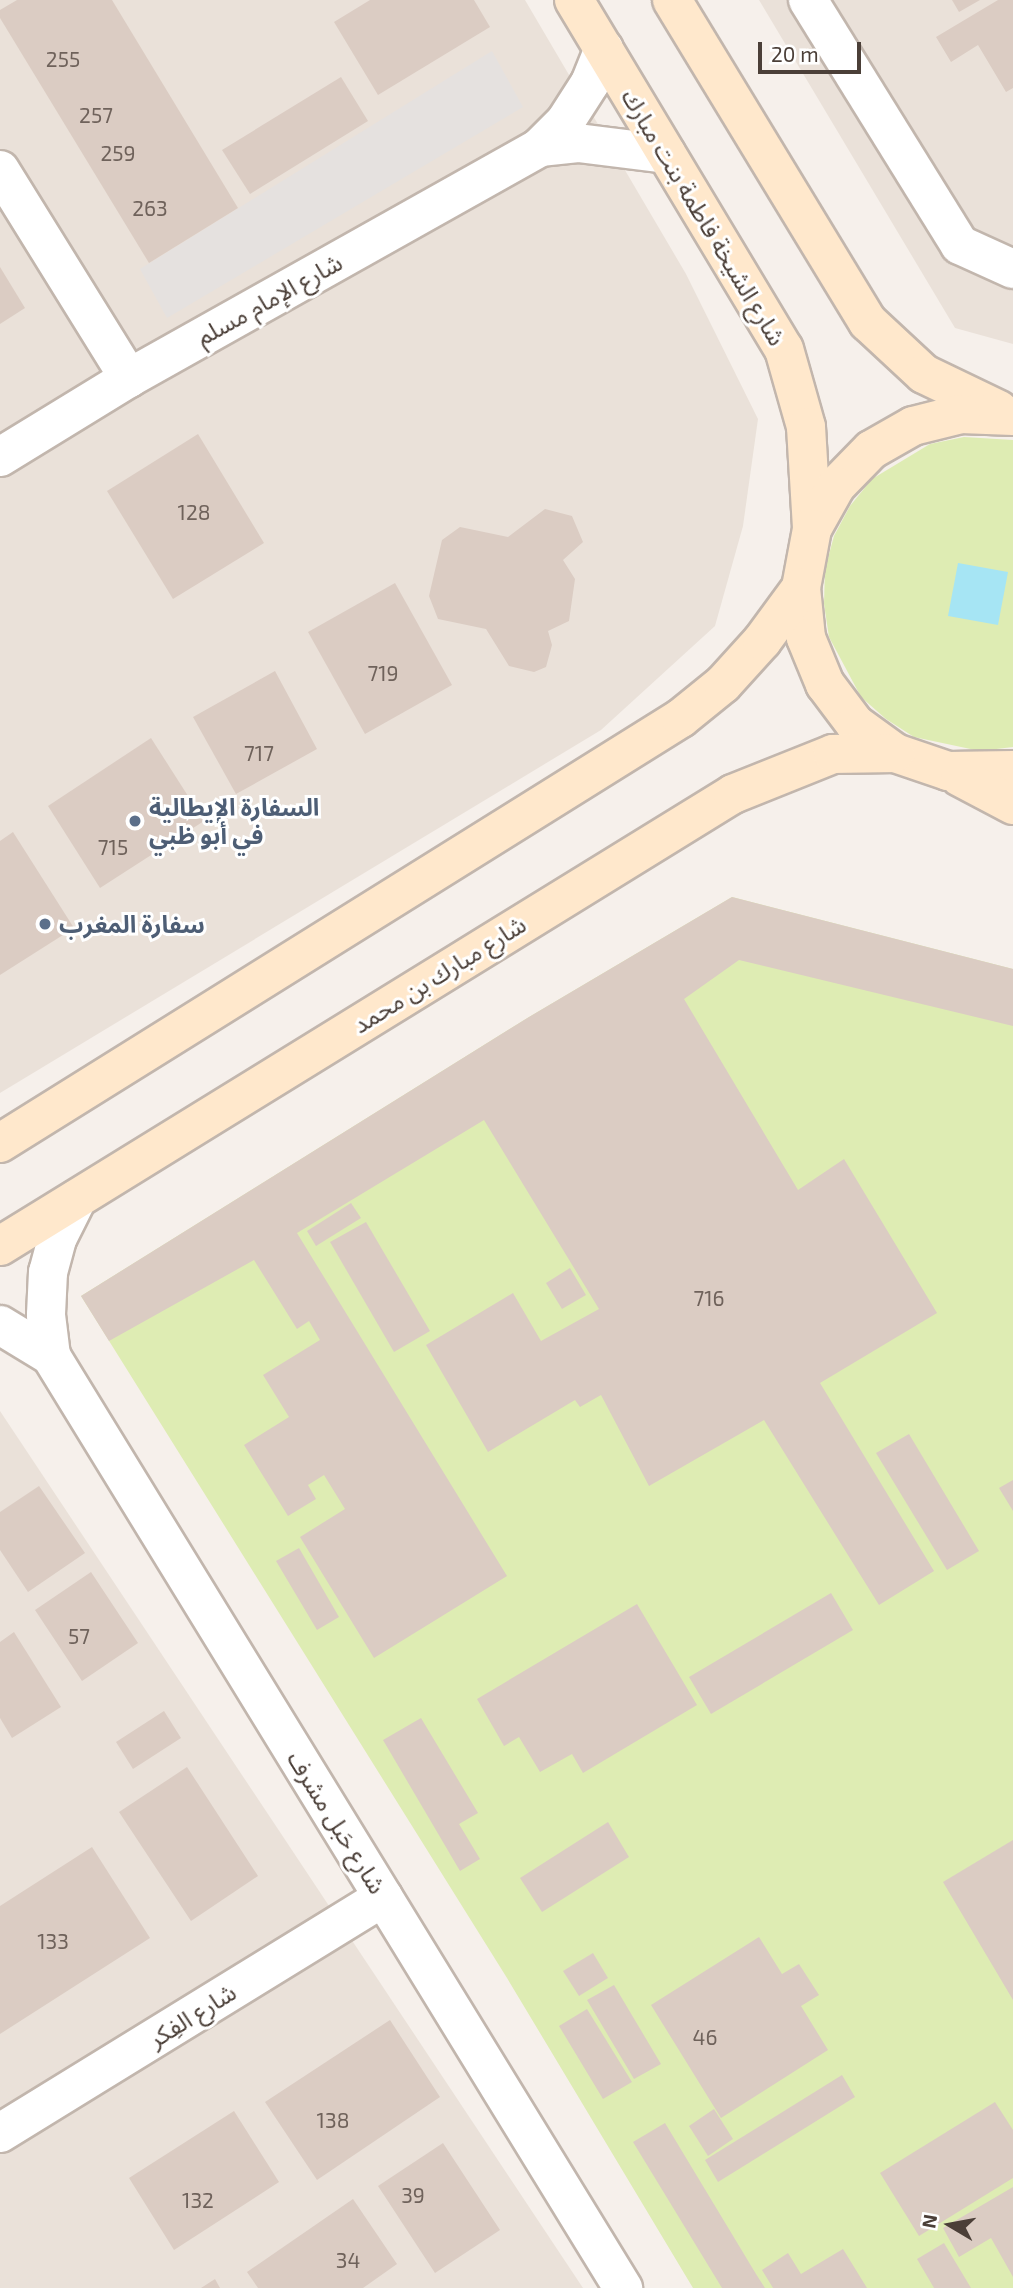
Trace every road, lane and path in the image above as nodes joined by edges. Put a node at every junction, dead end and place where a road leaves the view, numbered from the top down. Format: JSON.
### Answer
{"nodes":[{"id":1,"x":574,"y":0,"type":"edge"},
{"id":2,"x":671,"y":0,"type":"edge"},
{"id":3,"x":808,"y":0,"type":"edge"},
{"id":4,"x":604,"y":49,"type":"junction"},
{"id":5,"x":540,"y":147,"type":"junction"},
{"id":6,"x":666,"y":154,"type":"junction"},
{"id":7,"x":0,"y":170,"type":"edge"},
{"id":8,"x":1013,"y":269,"type":"edge"},
{"id":9,"x":129,"y":378,"type":"junction"},
{"id":10,"x":1012,"y":415,"type":"edge"},
{"id":11,"x":0,"y":457,"type":"edge"},
{"id":12,"x":813,"y":529,"type":"junction"},
{"id":13,"x":801,"y":588,"type":"junction"},
{"id":14,"x":895,"y":753,"type":"junction"},
{"id":15,"x":1013,"y":770,"type":"edge"},
{"id":16,"x":948,"y":771,"type":"junction"},
{"id":17,"x":1013,"y":805,"type":"edge"},
{"id":18,"x":0,"y":1143,"type":"edge"},
{"id":19,"x":77,"y":1199,"type":"junction"},
{"id":20,"x":0,"y":1246,"type":"edge"},
{"id":21,"x":0,"y":1325,"type":"edge"},
{"id":22,"x":51,"y":1356,"type":"junction"},
{"id":23,"x":383,"y":1897,"type":"junction"},
{"id":24,"x":0,"y":2133,"type":"edge"},
{"id":25,"x":623,"y":2288,"type":"edge"}],
"edges":[{"from":1,"to":4,"type":"main road","name":"شارع الشيخة فاطمة بنت مبارك"},
{"from":2,"to":10,"type":"main road"},
{"from":3,"to":8,"type":"street"},
{"from":4,"to":5,"type":"street","name":"شارع الإمام مسلم"},
{"from":4,"to":6,"type":"main road","name":"شارع الشيخة فاطمة بنت مبارك"},
{"from":5,"to":6,"type":"street","name":"شارع الإمام مسلم"},
{"from":5,"to":9,"type":"street","name":"شارع الإمام مسلم"},
{"from":6,"to":12,"type":"main road","name":"شارع الشيخة فاطمة بنت مبارك"},
{"from":7,"to":9,"type":"street"},
{"from":9,"to":11,"type":"street","name":"شارع الإمام مسلم"},
{"from":10,"to":12,"type":"main road"},
{"from":12,"to":13,"type":"main road"},
{"from":13,"to":14,"type":"main road"},
{"from":13,"to":18,"type":"main road"},
{"from":14,"to":16,"type":"main road"},
{"from":14,"to":19,"type":"main road","name":"شارع مبارك بن محمد"},
{"from":15,"to":16,"type":"main road"},
{"from":16,"to":17,"type":"main road"},
{"from":19,"to":20,"type":"main road","name":"شارع مبارك بن محمد"},
{"from":19,"to":22,"type":"street","name":"شارع حَبل مشرف"},
{"from":21,"to":22,"type":"street","name":"شارع حَبل مشرف"},
{"from":22,"to":23,"type":"street","name":"شارع حَبل مشرف"},
{"from":23,"to":24,"type":"street","name":"شارع الفِكر"},
{"from":23,"to":25,"type":"street","name":"شارع حَبل مشرف"}]}
